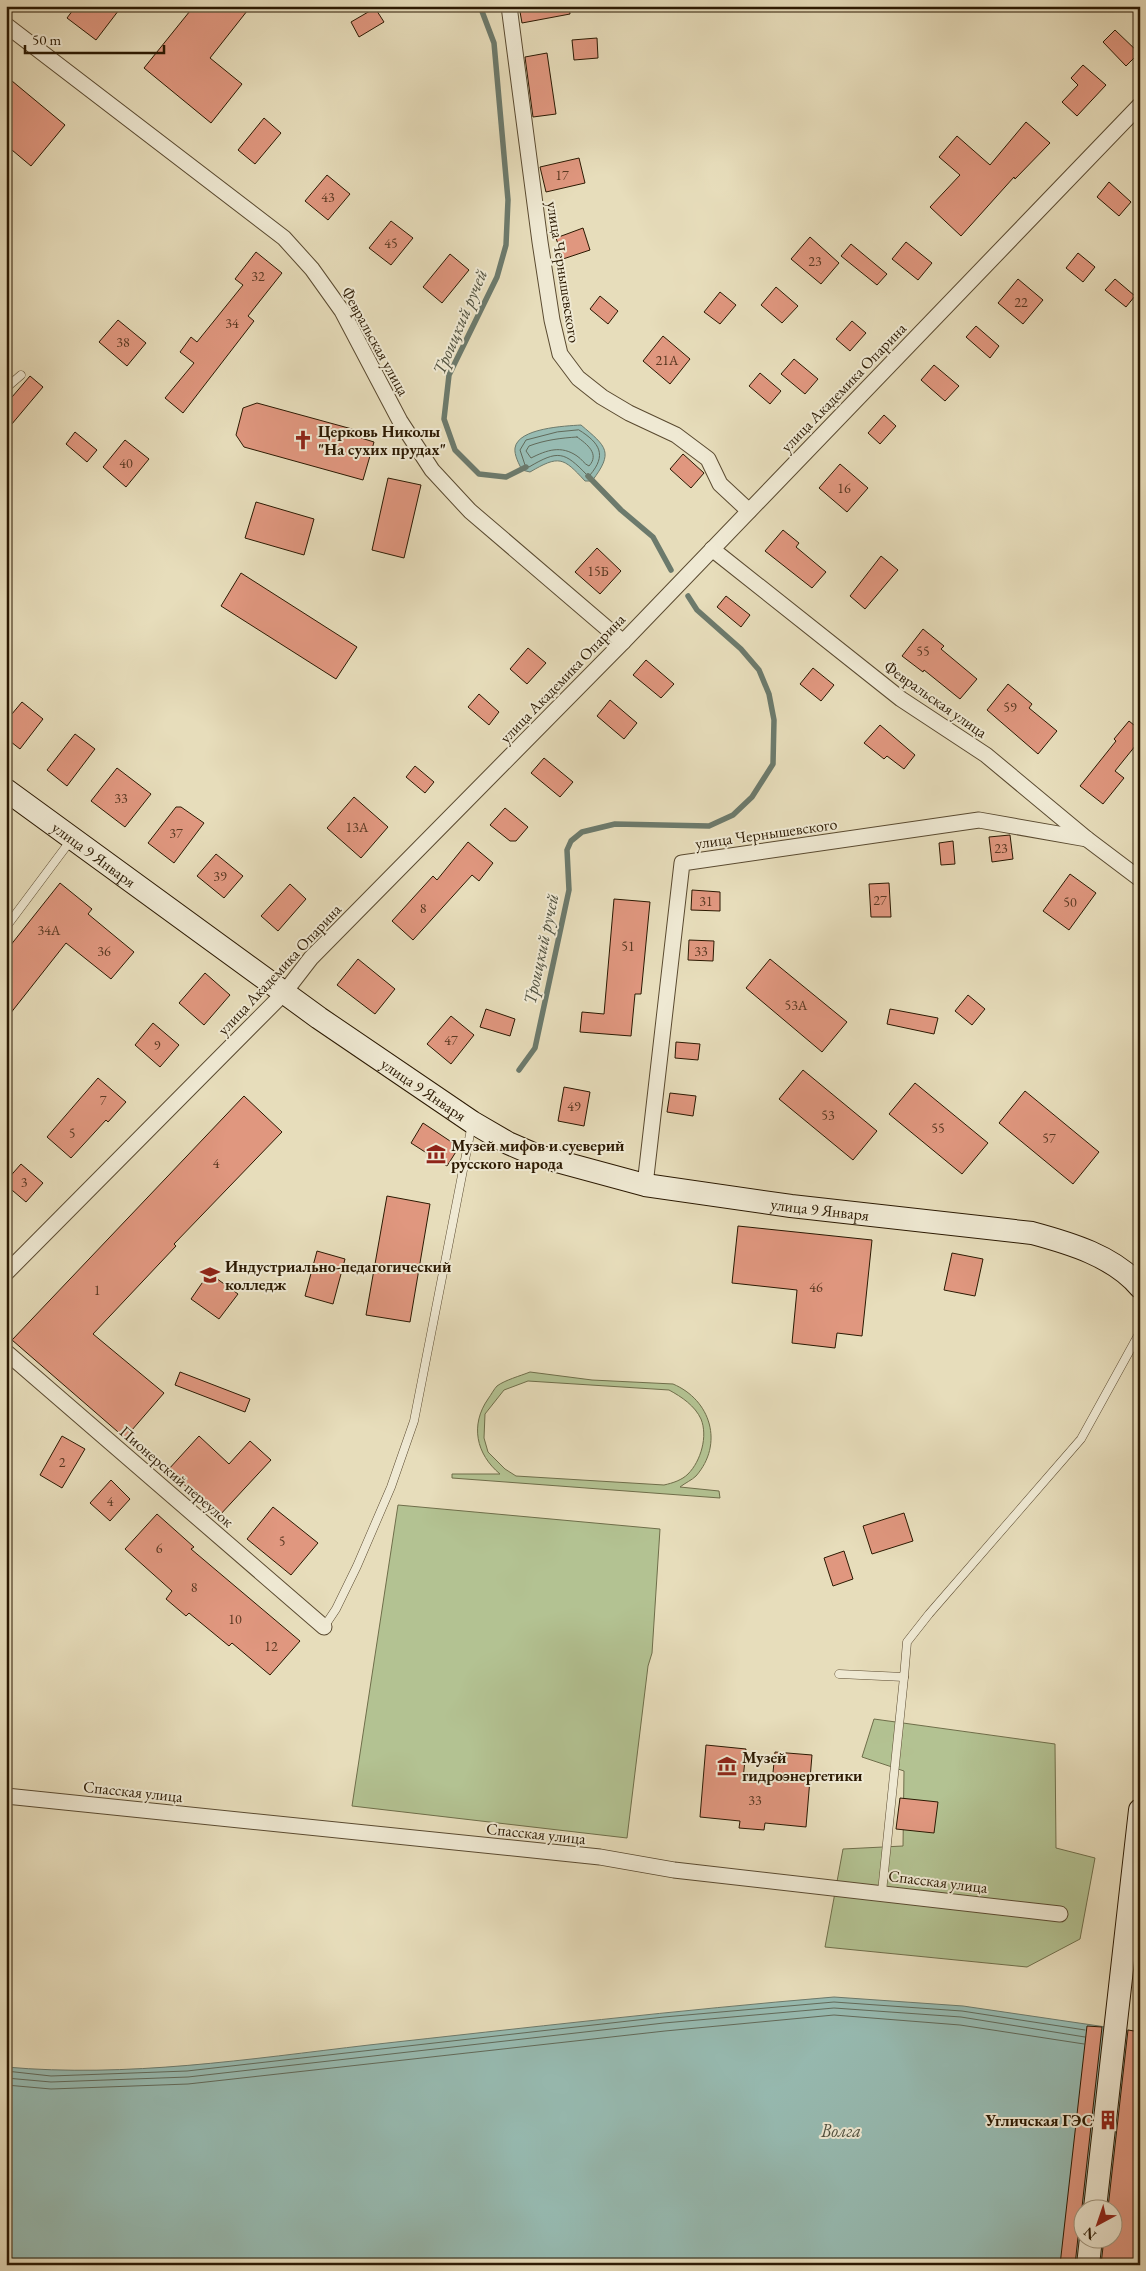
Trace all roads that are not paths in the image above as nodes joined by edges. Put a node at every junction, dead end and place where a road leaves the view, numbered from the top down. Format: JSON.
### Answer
{"nodes":[{"id":1,"x":509,"y":6,"type":"edge"},
{"id":2,"x":6,"y":25,"type":"edge"},
{"id":3,"x":1140,"y":105,"type":"edge"},
{"id":4,"x":21,"y":375,"type":"dead end"},
{"id":5,"x":6,"y":388,"type":"edge"},
{"id":6,"x":749,"y":511,"type":"junction"},
{"id":7,"x":712,"y":550,"type":"junction"},
{"id":8,"x":623,"y":642,"type":"junction"},
{"id":9,"x":6,"y":790,"type":"edge"},
{"id":10,"x":72,"y":838,"type":"junction"},
{"id":11,"x":1087,"y":840,"type":"junction"},
{"id":12,"x":1140,"y":879,"type":"edge"},
{"id":13,"x":6,"y":928,"type":"edge"},
{"id":14,"x":284,"y":993,"type":"junction"},
{"id":15,"x":472,"y":1122,"type":"junction"},
{"id":16,"x":645,"y":1185,"type":"junction"},
{"id":17,"x":6,"y":1273,"type":"edge"},
{"id":18,"x":1140,"y":1287,"type":"edge"},
{"id":19,"x":1140,"y":1332,"type":"edge"},
{"id":20,"x":6,"y":1352,"type":"edge"},
{"id":21,"x":324,"y":1627,"type":"joint"},
{"id":22,"x":839,"y":1674,"type":"dead end"},
{"id":23,"x":904,"y":1677,"type":"junction"},
{"id":24,"x":6,"y":1796,"type":"edge"},
{"id":25,"x":1140,"y":1810,"type":"edge"},
{"id":26,"x":882,"y":1892,"type":"junction"},
{"id":27,"x":1060,"y":1914,"type":"dead end"},
{"id":28,"x":1096,"y":2198,"type":"edge"},
{"id":29,"x":1090,"y":2248,"type":"edge"},
{"id":30,"x":1088,"y":2265,"type":"edge"}],
"edges":[{"from":1,"to":6,"type":"street","name":"улица Чернышевского"},
{"from":2,"to":8,"type":"street","name":"Февральская улица"},
{"from":3,"to":6,"type":"street","name":"улица Академика Опарина"},
{"from":4,"to":5,"type":"lane"},
{"from":6,"to":7,"type":"street","name":"улица Академика Опарина"},
{"from":7,"to":8,"type":"street","name":"улица Академика Опарина"},
{"from":7,"to":11,"type":"street","name":"Февральская улица"},
{"from":8,"to":14,"type":"street","name":"улица Академика Опарина"},
{"from":9,"to":10,"type":"main road","name":"улица 9 Января"},
{"from":10,"to":13,"type":"lane"},
{"from":10,"to":14,"type":"main road","name":"улица 9 Января"},
{"from":11,"to":12,"type":"street","name":"Февральская улица"},
{"from":11,"to":16,"type":"street","name":"улица Чернышевского"},
{"from":14,"to":15,"type":"main road","name":"улица 9 Января"},
{"from":14,"to":17,"type":"street","name":"улица Академика Опарина"},
{"from":15,"to":16,"type":"main road","name":"улица 9 Января"},
{"from":15,"to":21,"type":"lane"},
{"from":16,"to":18,"type":"main road","name":"улица 9 Января"},
{"from":19,"to":23,"type":"lane"},
{"from":20,"to":21,"type":"street","name":"Пионерский переулок"},
{"from":22,"to":23,"type":"lane"},
{"from":23,"to":26,"type":"lane"},
{"from":24,"to":26,"type":"street","name":"Спасская улица"},
{"from":25,"to":28,"type":"main road"},
{"from":26,"to":27,"type":"street","name":"Спасская улица"},
{"from":29,"to":30,"type":"main road"}]}
